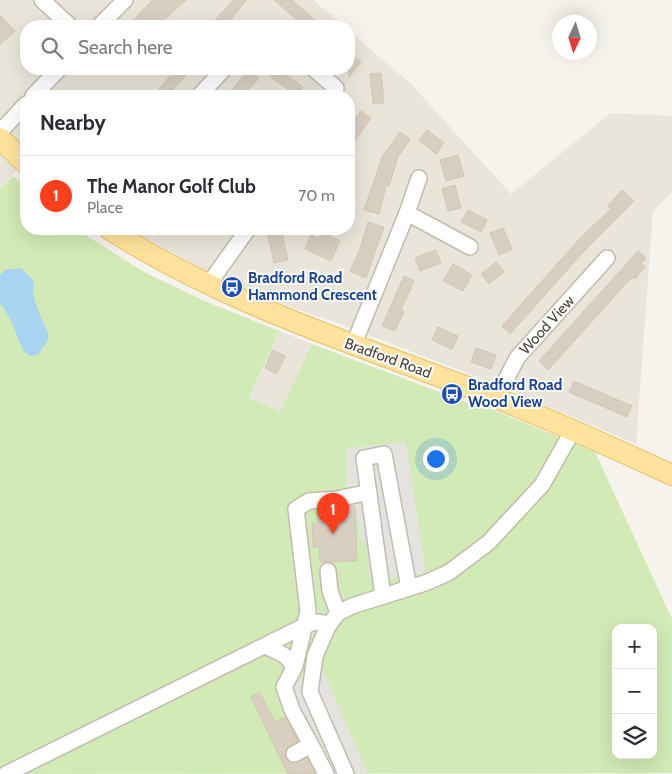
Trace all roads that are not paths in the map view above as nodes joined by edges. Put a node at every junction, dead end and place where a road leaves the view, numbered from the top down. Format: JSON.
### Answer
{"nodes":[{"id":1,"x":42,"y":0,"type":"edge"},
{"id":2,"x":125,"y":0,"type":"edge"},
{"id":3,"x":64,"y":20,"type":"edge"},
{"id":4,"x":105,"y":20,"type":"edge"},
{"id":5,"x":53,"y":75,"type":"edge"},
{"id":6,"x":218,"y":75,"type":"edge"},
{"id":7,"x":321,"y":75,"type":"edge"},
{"id":8,"x":39,"y":90,"type":"edge"},
{"id":9,"x":205,"y":90,"type":"edge"},
{"id":10,"x":336,"y":90,"type":"edge"},
{"id":11,"x":20,"y":110,"type":"edge"},
{"id":12,"x":0,"y":132,"type":"edge"},
{"id":13,"x":0,"y":138,"type":"edge"},
{"id":14,"x":20,"y":158,"type":"edge"},
{"id":15,"x":419,"y":178,"type":"dead end"},
{"id":16,"x":407,"y":213,"type":"junction"},
{"id":17,"x":118,"y":235,"type":"edge"},
{"id":18,"x":244,"y":235,"type":"edge"},
{"id":19,"x":470,"y":247,"type":"dead end"},
{"id":20,"x":607,"y":258,"type":"dead end"},
{"id":21,"x":208,"y":285,"type":"junction"},
{"id":22,"x":353,"y":346,"type":"junction"},
{"id":23,"x":496,"y":398,"type":"junction"},
{"id":24,"x":573,"y":430,"type":"junction"},
{"id":25,"x":672,"y":475,"type":"edge"},
{"id":26,"x":368,"y":492,"type":"junction"},
{"id":27,"x":328,"y":571,"type":"dead end"},
{"id":28,"x":409,"y":588,"type":"junction"},
{"id":29,"x":383,"y":596,"type":"junction"},
{"id":30,"x":334,"y":619,"type":"junction"},
{"id":31,"x":306,"y":625,"type":"junction"},
{"id":32,"x":264,"y":646,"type":"junction"},
{"id":33,"x":293,"y":670,"type":"junction"},
{"id":34,"x":311,"y":745,"type":"junction"},
{"id":35,"x":294,"y":754,"type":"dead end"},
{"id":36,"x":6,"y":774,"type":"edge"},
{"id":37,"x":326,"y":774,"type":"edge"},
{"id":38,"x":346,"y":774,"type":"edge"}],
"edges":[{"from":1,"to":3,"type":"street"},
{"from":2,"to":4,"type":"street"},
{"from":5,"to":8,"type":"street"},
{"from":6,"to":9,"type":"street"},
{"from":7,"to":10,"type":"street"},
{"from":11,"to":12,"type":"street"},
{"from":13,"to":14,"type":"main road"},
{"from":15,"to":16,"type":"street"},
{"from":16,"to":19,"type":"street"},
{"from":16,"to":22,"type":"street"},
{"from":17,"to":21,"type":"main road","name":"Bradford Road"},
{"from":18,"to":21,"type":"street"},
{"from":20,"to":23,"type":"street","name":"Wood View"},
{"from":21,"to":22,"type":"main road","name":"Bradford Road"},
{"from":22,"to":23,"type":"main road","name":"Bradford Road"},
{"from":23,"to":24,"type":"main road","name":"Bradford Road"},
{"from":24,"to":25,"type":"main road","name":"Bradford Road"},
{"from":24,"to":28,"type":"street"},
{"from":26,"to":28,"type":"street"},
{"from":26,"to":29,"type":"street"},
{"from":26,"to":31,"type":"street"},
{"from":27,"to":30,"type":"street"},
{"from":28,"to":29,"type":"street"},
{"from":29,"to":30,"type":"street"},
{"from":30,"to":31,"type":"street"},
{"from":30,"to":38,"type":"street"},
{"from":31,"to":32,"type":"street"},
{"from":31,"to":33,"type":"street"},
{"from":32,"to":33,"type":"street"},
{"from":32,"to":36,"type":"street"},
{"from":33,"to":34,"type":"street"},
{"from":34,"to":35,"type":"street"},
{"from":34,"to":37,"type":"street"}]}
